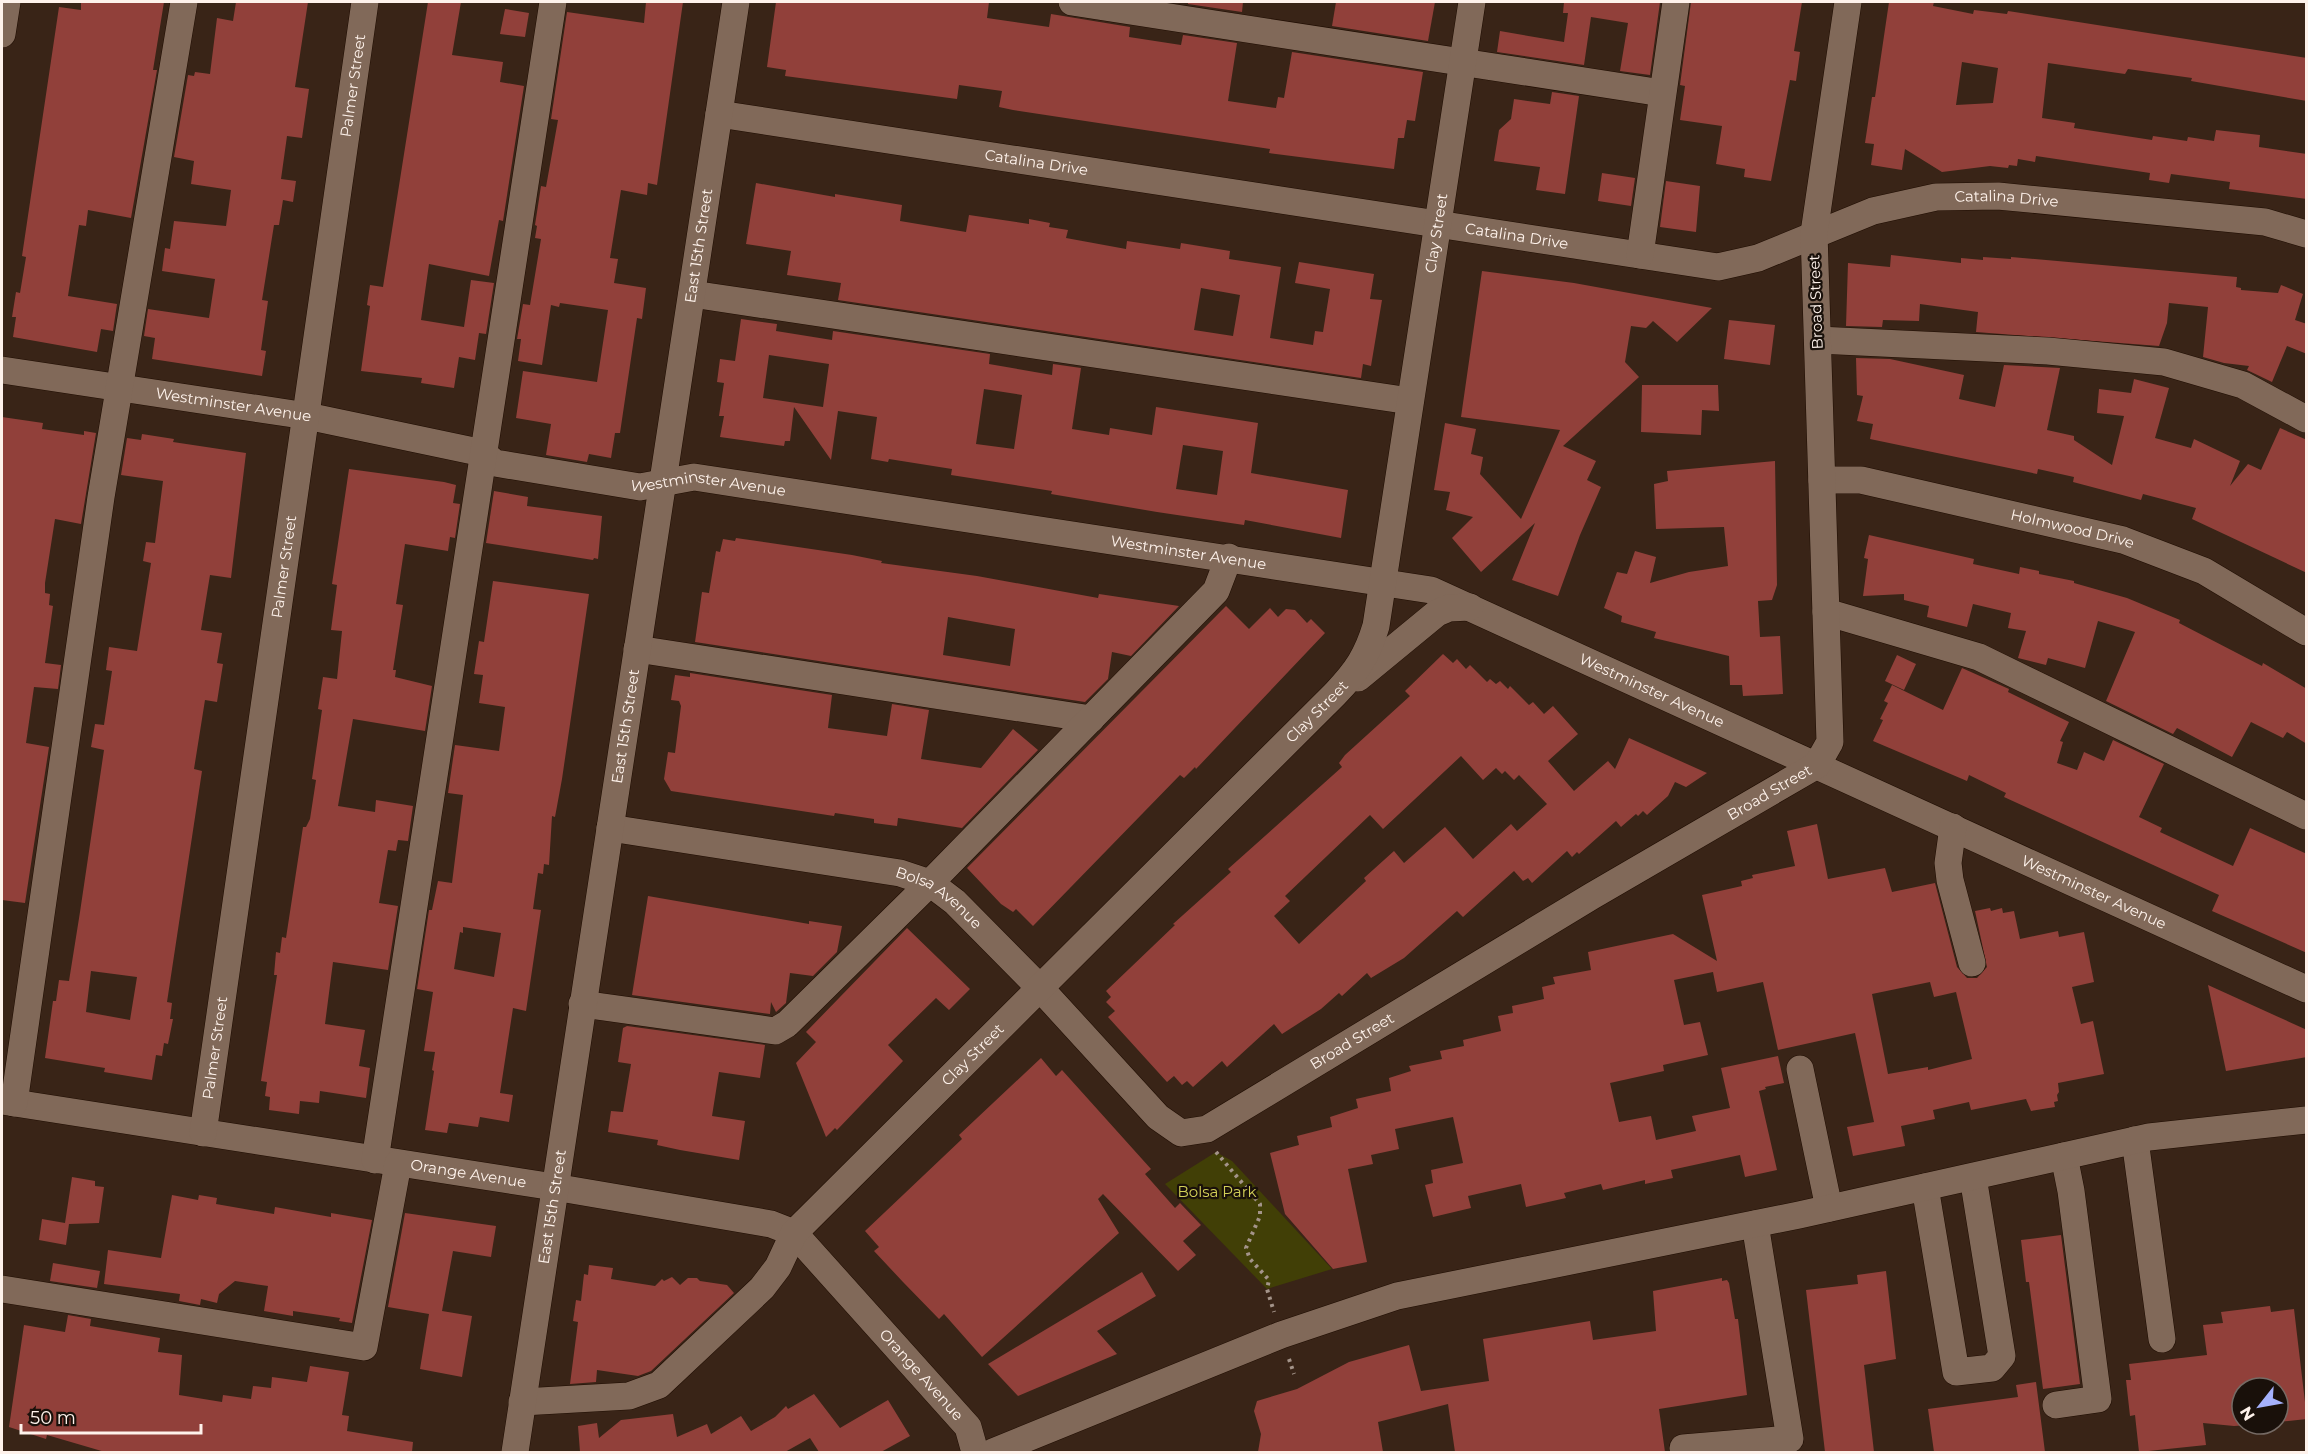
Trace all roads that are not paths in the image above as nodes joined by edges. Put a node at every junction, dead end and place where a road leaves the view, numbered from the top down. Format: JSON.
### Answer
{"nodes":[{"id":1,"x":7,"y":2,"type":"edge"},
{"id":2,"x":184,"y":2,"type":"edge"},
{"id":3,"x":365,"y":2,"type":"edge"},
{"id":4,"x":553,"y":2,"type":"edge"},
{"id":5,"x":736,"y":2,"type":"edge"},
{"id":6,"x":1072,"y":2,"type":"edge"},
{"id":7,"x":1472,"y":2,"type":"edge"},
{"id":8,"x":1676,"y":2,"type":"edge"},
{"id":9,"x":1848,"y":2,"type":"edge"},
{"id":10,"x":2,"y":34,"type":"edge"},
{"id":11,"x":1463,"y":61,"type":"junction"},
{"id":12,"x":1662,"y":93,"type":"junction"},
{"id":13,"x":719,"y":114,"type":"junction"},
{"id":14,"x":1438,"y":224,"type":"junction"},
{"id":15,"x":1814,"y":233,"type":"junction"},
{"id":16,"x":2307,"y":234,"type":"edge"},
{"id":17,"x":1640,"y":255,"type":"junction"},
{"id":18,"x":692,"y":294,"type":"junction"},
{"id":19,"x":1818,"y":340,"type":"junction"},
{"id":20,"x":2,"y":370,"type":"edge"},
{"id":21,"x":121,"y":388,"type":"junction"},
{"id":22,"x":1410,"y":401,"type":"junction"},
{"id":23,"x":307,"y":416,"type":"junction"},
{"id":24,"x":2307,"y":419,"type":"edge"},
{"id":25,"x":483,"y":453,"type":"junction"},
{"id":26,"x":1822,"y":480,"type":"junction"},
{"id":27,"x":663,"y":483,"type":"junction"},
{"id":28,"x":1229,"y":557,"type":"junction"},
{"id":29,"x":1383,"y":581,"type":"junction"},
{"id":30,"x":1470,"y":607,"type":"junction"},
{"id":31,"x":1826,"y":612,"type":"junction"},
{"id":32,"x":2307,"y":632,"type":"edge"},
{"id":33,"x":638,"y":649,"type":"junction"},
{"id":34,"x":1335,"y":694,"type":"junction"},
{"id":35,"x":1091,"y":719,"type":"junction"},
{"id":36,"x":1817,"y":765,"type":"junction"},
{"id":37,"x":2307,"y":816,"type":"edge"},
{"id":38,"x":1953,"y":827,"type":"junction"},
{"id":39,"x":610,"y":828,"type":"junction"},
{"id":40,"x":930,"y":883,"type":"junction"},
{"id":41,"x":1972,"y":963,"type":"dead end"},
{"id":42,"x":1040,"y":988,"type":"junction"},
{"id":43,"x":2307,"y":989,"type":"edge"},
{"id":44,"x":582,"y":1004,"type":"junction"},
{"id":45,"x":1800,"y":1069,"type":"dead end"},
{"id":46,"x":8,"y":1102,"type":"edge"},
{"id":47,"x":2307,"y":1120,"type":"edge"},
{"id":48,"x":203,"y":1133,"type":"junction"},
{"id":49,"x":1181,"y":1133,"type":"joint"},
{"id":50,"x":2135,"y":1140,"type":"junction"},
{"id":51,"x":2064,"y":1156,"type":"junction"},
{"id":52,"x":386,"y":1162,"type":"junction"},
{"id":53,"x":1973,"y":1177,"type":"junction"},
{"id":54,"x":554,"y":1187,"type":"junction"},
{"id":55,"x":1924,"y":1187,"type":"junction"},
{"id":56,"x":1829,"y":1208,"type":"junction"},
{"id":57,"x":1755,"y":1224,"type":"junction"},
{"id":58,"x":794,"y":1233,"type":"junction"},
{"id":59,"x":2,"y":1289,"type":"edge"},
{"id":60,"x":2162,"y":1339,"type":"dead end"},
{"id":61,"x":522,"y":1402,"type":"junction"},
{"id":62,"x":2056,"y":1405,"type":"dead end"},
{"id":63,"x":1683,"y":1448,"type":"dead end"},
{"id":64,"x":514,"y":1452,"type":"edge"},
{"id":65,"x":975,"y":1452,"type":"edge"},
{"id":66,"x":993,"y":1452,"type":"edge"}],
"edges":[{"from":1,"to":10,"type":"street"},
{"from":2,"to":21,"type":"street"},
{"from":3,"to":23,"type":"street","name":"Palmer Street"},
{"from":4,"to":25,"type":"street"},
{"from":5,"to":13,"type":"street","name":"East 15th Street"},
{"from":6,"to":11,"type":"street"},
{"from":7,"to":11,"type":"street","name":"Clay Street"},
{"from":8,"to":12,"type":"street"},
{"from":9,"to":15,"type":"street","name":"Broad Street"},
{"from":11,"to":12,"type":"street"},
{"from":11,"to":14,"type":"street","name":"Clay Street"},
{"from":12,"to":17,"type":"street"},
{"from":13,"to":14,"type":"street","name":"Catalina Drive"},
{"from":13,"to":18,"type":"street","name":"East 15th Street"},
{"from":14,"to":17,"type":"street","name":"Catalina Drive"},
{"from":14,"to":22,"type":"street","name":"Clay Street"},
{"from":15,"to":16,"type":"street","name":"Catalina Drive"},
{"from":15,"to":17,"type":"street","name":"Catalina Drive"},
{"from":15,"to":19,"type":"street","name":"Broad Street"},
{"from":18,"to":22,"type":"street"},
{"from":18,"to":27,"type":"street","name":"East 15th Street"},
{"from":19,"to":24,"type":"street"},
{"from":19,"to":26,"type":"street","name":"Broad Street"},
{"from":20,"to":21,"type":"street","name":"Westminster Avenue"},
{"from":21,"to":23,"type":"street","name":"Westminster Avenue"},
{"from":21,"to":46,"type":"street"},
{"from":22,"to":29,"type":"street","name":"Clay Street"},
{"from":23,"to":25,"type":"street","name":"Westminster Avenue"},
{"from":23,"to":48,"type":"street","name":"Palmer Street"},
{"from":25,"to":27,"type":"street","name":"Westminster Avenue"},
{"from":25,"to":52,"type":"street"},
{"from":26,"to":31,"type":"street","name":"Broad Street"},
{"from":26,"to":32,"type":"street","name":"Holmwood Drive"},
{"from":27,"to":28,"type":"street","name":"Westminster Avenue"},
{"from":27,"to":33,"type":"street","name":"East 15th Street"},
{"from":28,"to":29,"type":"street","name":"Westminster Avenue"},
{"from":28,"to":35,"type":"street"},
{"from":29,"to":30,"type":"street","name":"Westminster Avenue"},
{"from":29,"to":34,"type":"street","name":"Clay Street"},
{"from":30,"to":34,"type":"street"},
{"from":30,"to":36,"type":"street","name":"Westminster Avenue"},
{"from":31,"to":36,"type":"street","name":"Broad Street"},
{"from":31,"to":37,"type":"street"},
{"from":33,"to":35,"type":"street"},
{"from":33,"to":39,"type":"street","name":"East 15th Street"},
{"from":34,"to":42,"type":"street","name":"Clay Street"},
{"from":35,"to":40,"type":"street"},
{"from":36,"to":38,"type":"street","name":"Westminster Avenue"},
{"from":36,"to":49,"type":"street","name":"Broad Street"},
{"from":38,"to":41,"type":"street"},
{"from":38,"to":43,"type":"street","name":"Westminster Avenue"},
{"from":39,"to":40,"type":"street","name":"Bolsa Avenue"},
{"from":39,"to":44,"type":"street","name":"East 15th Street"},
{"from":40,"to":42,"type":"street","name":"Bolsa Avenue"},
{"from":40,"to":44,"type":"street"},
{"from":42,"to":49,"type":"street","name":"Bolsa Avenue"},
{"from":42,"to":58,"type":"street","name":"Clay Street"},
{"from":44,"to":54,"type":"street","name":"East 15th Street"},
{"from":45,"to":56,"type":"street"},
{"from":46,"to":48,"type":"street","name":"Orange Avenue"},
{"from":47,"to":50,"type":"street"},
{"from":48,"to":52,"type":"street","name":"Orange Avenue"},
{"from":50,"to":51,"type":"street"},
{"from":50,"to":60,"type":"street"},
{"from":51,"to":53,"type":"street"},
{"from":51,"to":62,"type":"street"},
{"from":52,"to":54,"type":"street","name":"Orange Avenue"},
{"from":52,"to":59,"type":"street"},
{"from":53,"to":55,"type":"street"},
{"from":53,"to":55,"type":"street"},
{"from":54,"to":58,"type":"street","name":"Orange Avenue"},
{"from":54,"to":61,"type":"street","name":"East 15th Street"},
{"from":55,"to":56,"type":"street"},
{"from":56,"to":57,"type":"street"},
{"from":57,"to":63,"type":"street"},
{"from":57,"to":66,"type":"street"},
{"from":58,"to":61,"type":"street","name":"Clay Street"},
{"from":58,"to":65,"type":"street","name":"Orange Avenue"},
{"from":61,"to":64,"type":"street","name":"East 15th Street"}]}
